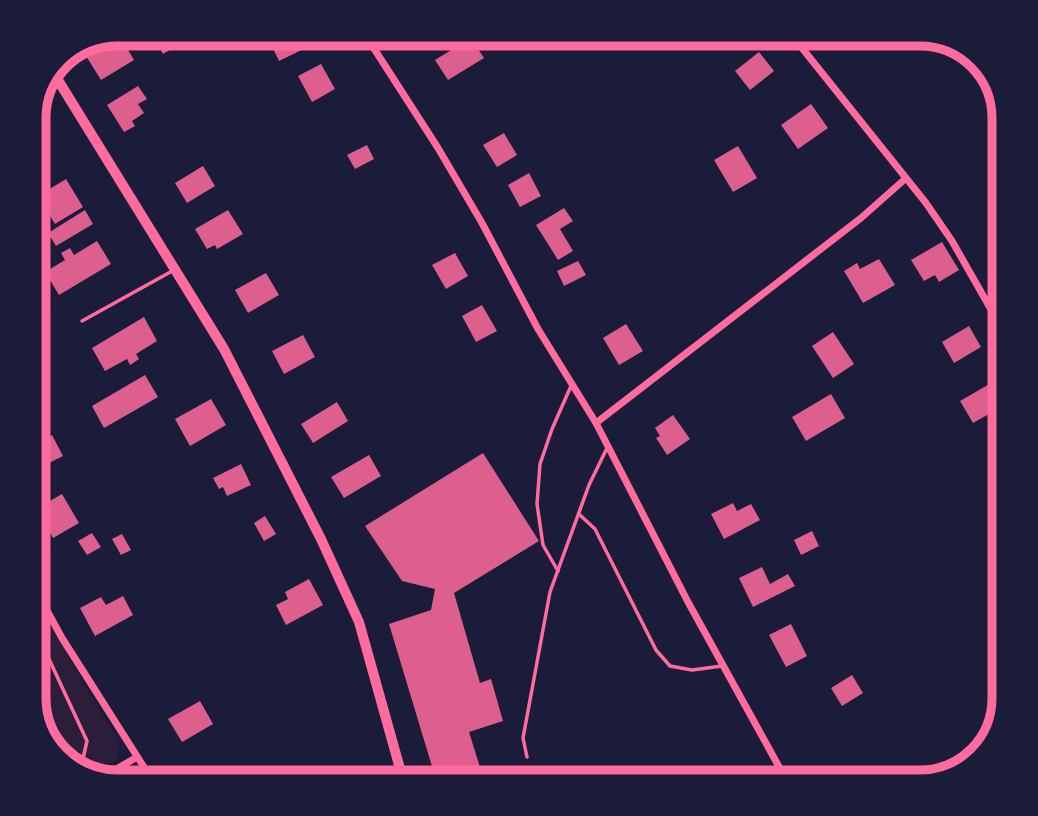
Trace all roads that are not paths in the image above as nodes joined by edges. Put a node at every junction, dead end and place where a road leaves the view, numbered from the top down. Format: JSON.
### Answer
{"nodes":[{"id":1,"x":372,"y":46,"type":"edge"},
{"id":2,"x":800,"y":46,"type":"edge"},
{"id":3,"x":57,"y":79,"type":"edge"},
{"id":4,"x":905,"y":179,"type":"junction"},
{"id":5,"x":176,"y":269,"type":"junction"},
{"id":6,"x":992,"y":311,"type":"edge"},
{"id":7,"x":82,"y":321,"type":"dead end"},
{"id":8,"x":572,"y":384,"type":"junction"},
{"id":9,"x":596,"y":423,"type":"junction"},
{"id":10,"x":608,"y":446,"type":"junction"},
{"id":11,"x":580,"y":515,"type":"junction"},
{"id":12,"x":558,"y":572,"type":"junction"},
{"id":13,"x":46,"y":608,"type":"edge"},
{"id":14,"x":724,"y":666,"type":"junction"},
{"id":15,"x":137,"y":757,"type":"junction"},
{"id":16,"x":527,"y":757,"type":"dead end"},
{"id":17,"x":115,"y":770,"type":"edge"},
{"id":18,"x":146,"y":770,"type":"edge"},
{"id":19,"x":400,"y":770,"type":"edge"},
{"id":20,"x":781,"y":770,"type":"edge"}],
"edges":[{"from":1,"to":8,"type":"street"},
{"from":2,"to":4,"type":"street"},
{"from":3,"to":5,"type":"street"},
{"from":4,"to":6,"type":"street"},
{"from":4,"to":9,"type":"street"},
{"from":5,"to":7,"type":"lane"},
{"from":5,"to":19,"type":"street"},
{"from":8,"to":9,"type":"street"},
{"from":8,"to":12,"type":"lane"},
{"from":9,"to":10,"type":"street"},
{"from":10,"to":11,"type":"lane"},
{"from":10,"to":14,"type":"street"},
{"from":11,"to":12,"type":"lane"},
{"from":11,"to":14,"type":"lane"},
{"from":12,"to":16,"type":"lane"},
{"from":13,"to":15,"type":"street"},
{"from":14,"to":20,"type":"street"},
{"from":15,"to":17,"type":"street"},
{"from":15,"to":18,"type":"street"}]}
